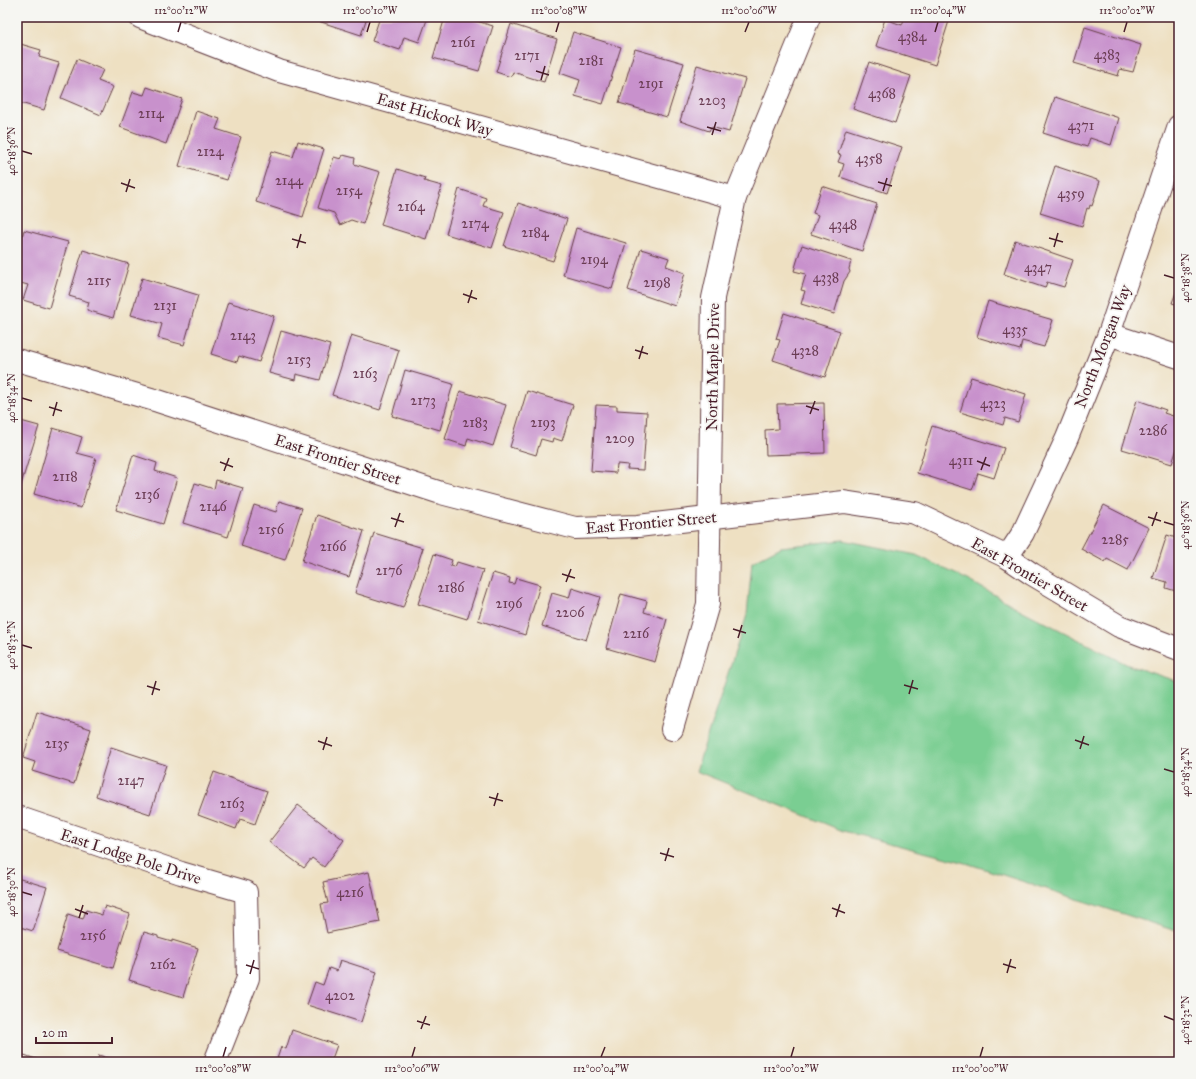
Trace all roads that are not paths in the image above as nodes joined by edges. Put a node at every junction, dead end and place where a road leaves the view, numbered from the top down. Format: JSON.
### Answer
{"nodes":[{"id":1,"x":140,"y":17,"type":"edge"},
{"id":2,"x":809,"y":17,"type":"edge"},
{"id":3,"x":1179,"y":126,"type":"edge"},
{"id":4,"x":735,"y":198,"type":"junction"},
{"id":5,"x":1109,"y":334,"type":"junction"},
{"id":6,"x":1179,"y":357,"type":"edge"},
{"id":7,"x":17,"y":360,"type":"edge"},
{"id":8,"x":710,"y":517,"type":"junction"},
{"id":9,"x":1007,"y":557,"type":"junction"},
{"id":10,"x":1179,"y":649,"type":"edge"},
{"id":11,"x":672,"y":729,"type":"dead end"},
{"id":12,"x":17,"y":817,"type":"edge"},
{"id":13,"x":215,"y":1062,"type":"edge"}],
"edges":[{"from":1,"to":4,"type":"street","name":"East Hickock Way"},
{"from":2,"to":4,"type":"street","name":"North Maple Drive"},
{"from":3,"to":5,"type":"street","name":"North Morgan Way"},
{"from":4,"to":8,"type":"street","name":"North Maple Drive"},
{"from":5,"to":6,"type":"street"},
{"from":5,"to":9,"type":"street","name":"North Morgan Way"},
{"from":7,"to":8,"type":"street","name":"East Frontier Street"},
{"from":8,"to":9,"type":"street","name":"East Frontier Street"},
{"from":8,"to":11,"type":"street","name":"North Maple Drive"},
{"from":9,"to":10,"type":"street","name":"East Frontier Street"},
{"from":12,"to":13,"type":"street","name":"East Lodge Pole Drive"}]}
